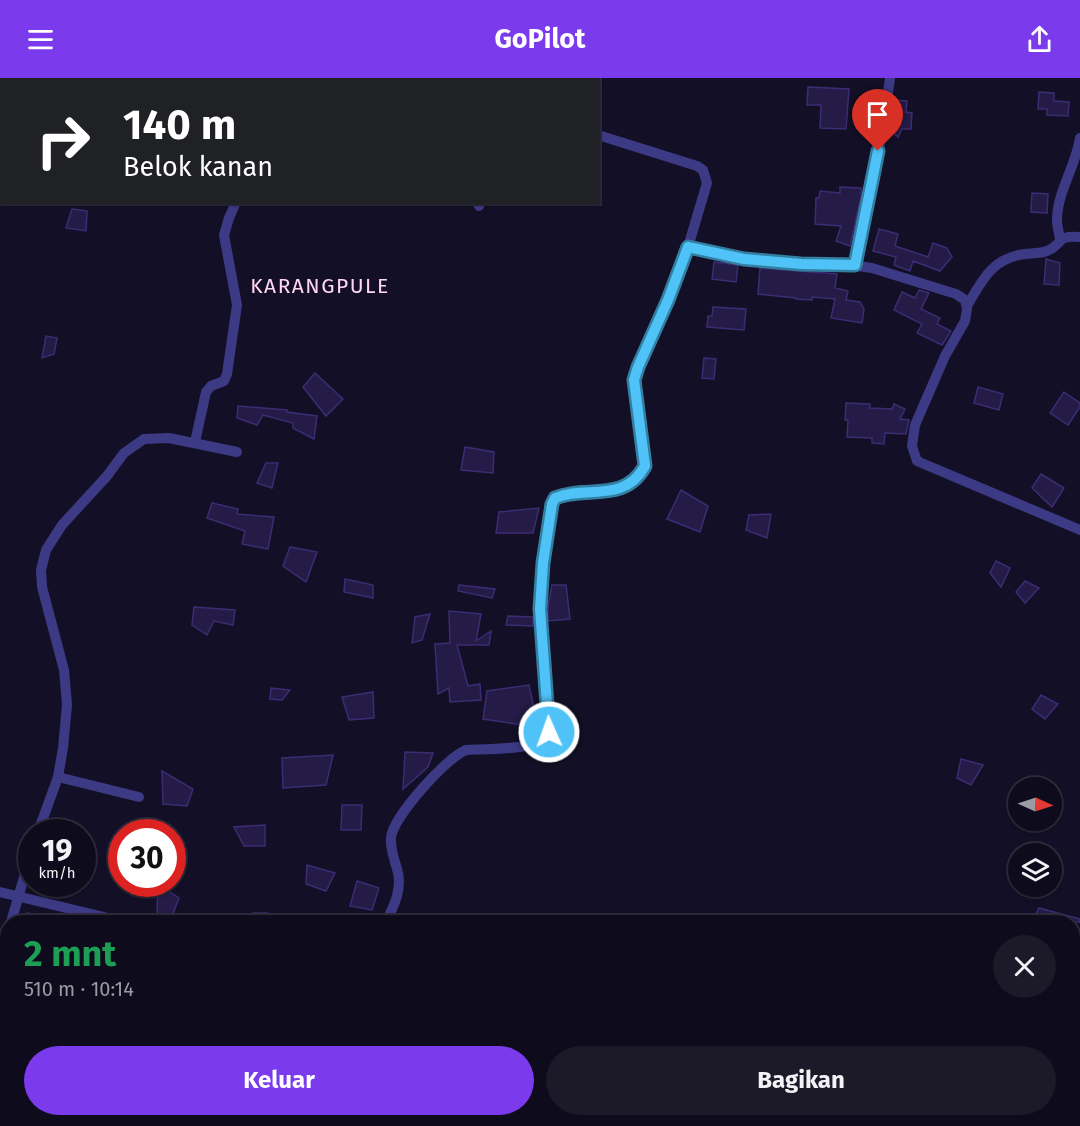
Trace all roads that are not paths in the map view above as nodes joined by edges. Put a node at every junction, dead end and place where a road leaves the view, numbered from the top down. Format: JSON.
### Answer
{"nodes":[{"id":1,"x":890,"y":78,"type":"edge"},
{"id":2,"x":600,"y":136,"type":"edge"},
{"id":3,"x":1080,"y":138,"type":"edge"},
{"id":4,"x":235,"y":204,"type":"edge"},
{"id":5,"x":1080,"y":237,"type":"edge"},
{"id":6,"x":1060,"y":239,"type":"junction"},
{"id":7,"x":688,"y":247,"type":"junction"},
{"id":8,"x":855,"y":265,"type":"junction"},
{"id":9,"x":966,"y":306,"type":"junction"},
{"id":10,"x":195,"y":442,"type":"junction"},
{"id":11,"x":237,"y":452,"type":"dead end"},
{"id":12,"x":1080,"y":530,"type":"edge"},
{"id":13,"x":58,"y":777,"type":"junction"},
{"id":14,"x":140,"y":797,"type":"dead end"},
{"id":15,"x":43,"y":819,"type":"edge"},
{"id":16,"x":0,"y":892,"type":"edge"},
{"id":17,"x":18,"y":893,"type":"edge"},
{"id":18,"x":17,"y":896,"type":"junction"},
{"id":19,"x":13,"y":915,"type":"edge"},
{"id":20,"x":96,"y":915,"type":"edge"},
{"id":21,"x":389,"y":915,"type":"edge"}],
"edges":[{"from":1,"to":8,"type":"street"},
{"from":2,"to":7,"type":"street"},
{"from":3,"to":6,"type":"street"},
{"from":4,"to":10,"type":"street"},
{"from":5,"to":6,"type":"street"},
{"from":6,"to":9,"type":"street"},
{"from":7,"to":8,"type":"street"},
{"from":7,"to":21,"type":"street"},
{"from":8,"to":9,"type":"street"},
{"from":9,"to":12,"type":"street"},
{"from":10,"to":11,"type":"street"},
{"from":10,"to":13,"type":"street"},
{"from":13,"to":14,"type":"street"},
{"from":13,"to":15,"type":"street"},
{"from":16,"to":18,"type":"street"},
{"from":17,"to":18,"type":"street"},
{"from":18,"to":19,"type":"street"},
{"from":18,"to":20,"type":"street"}]}
